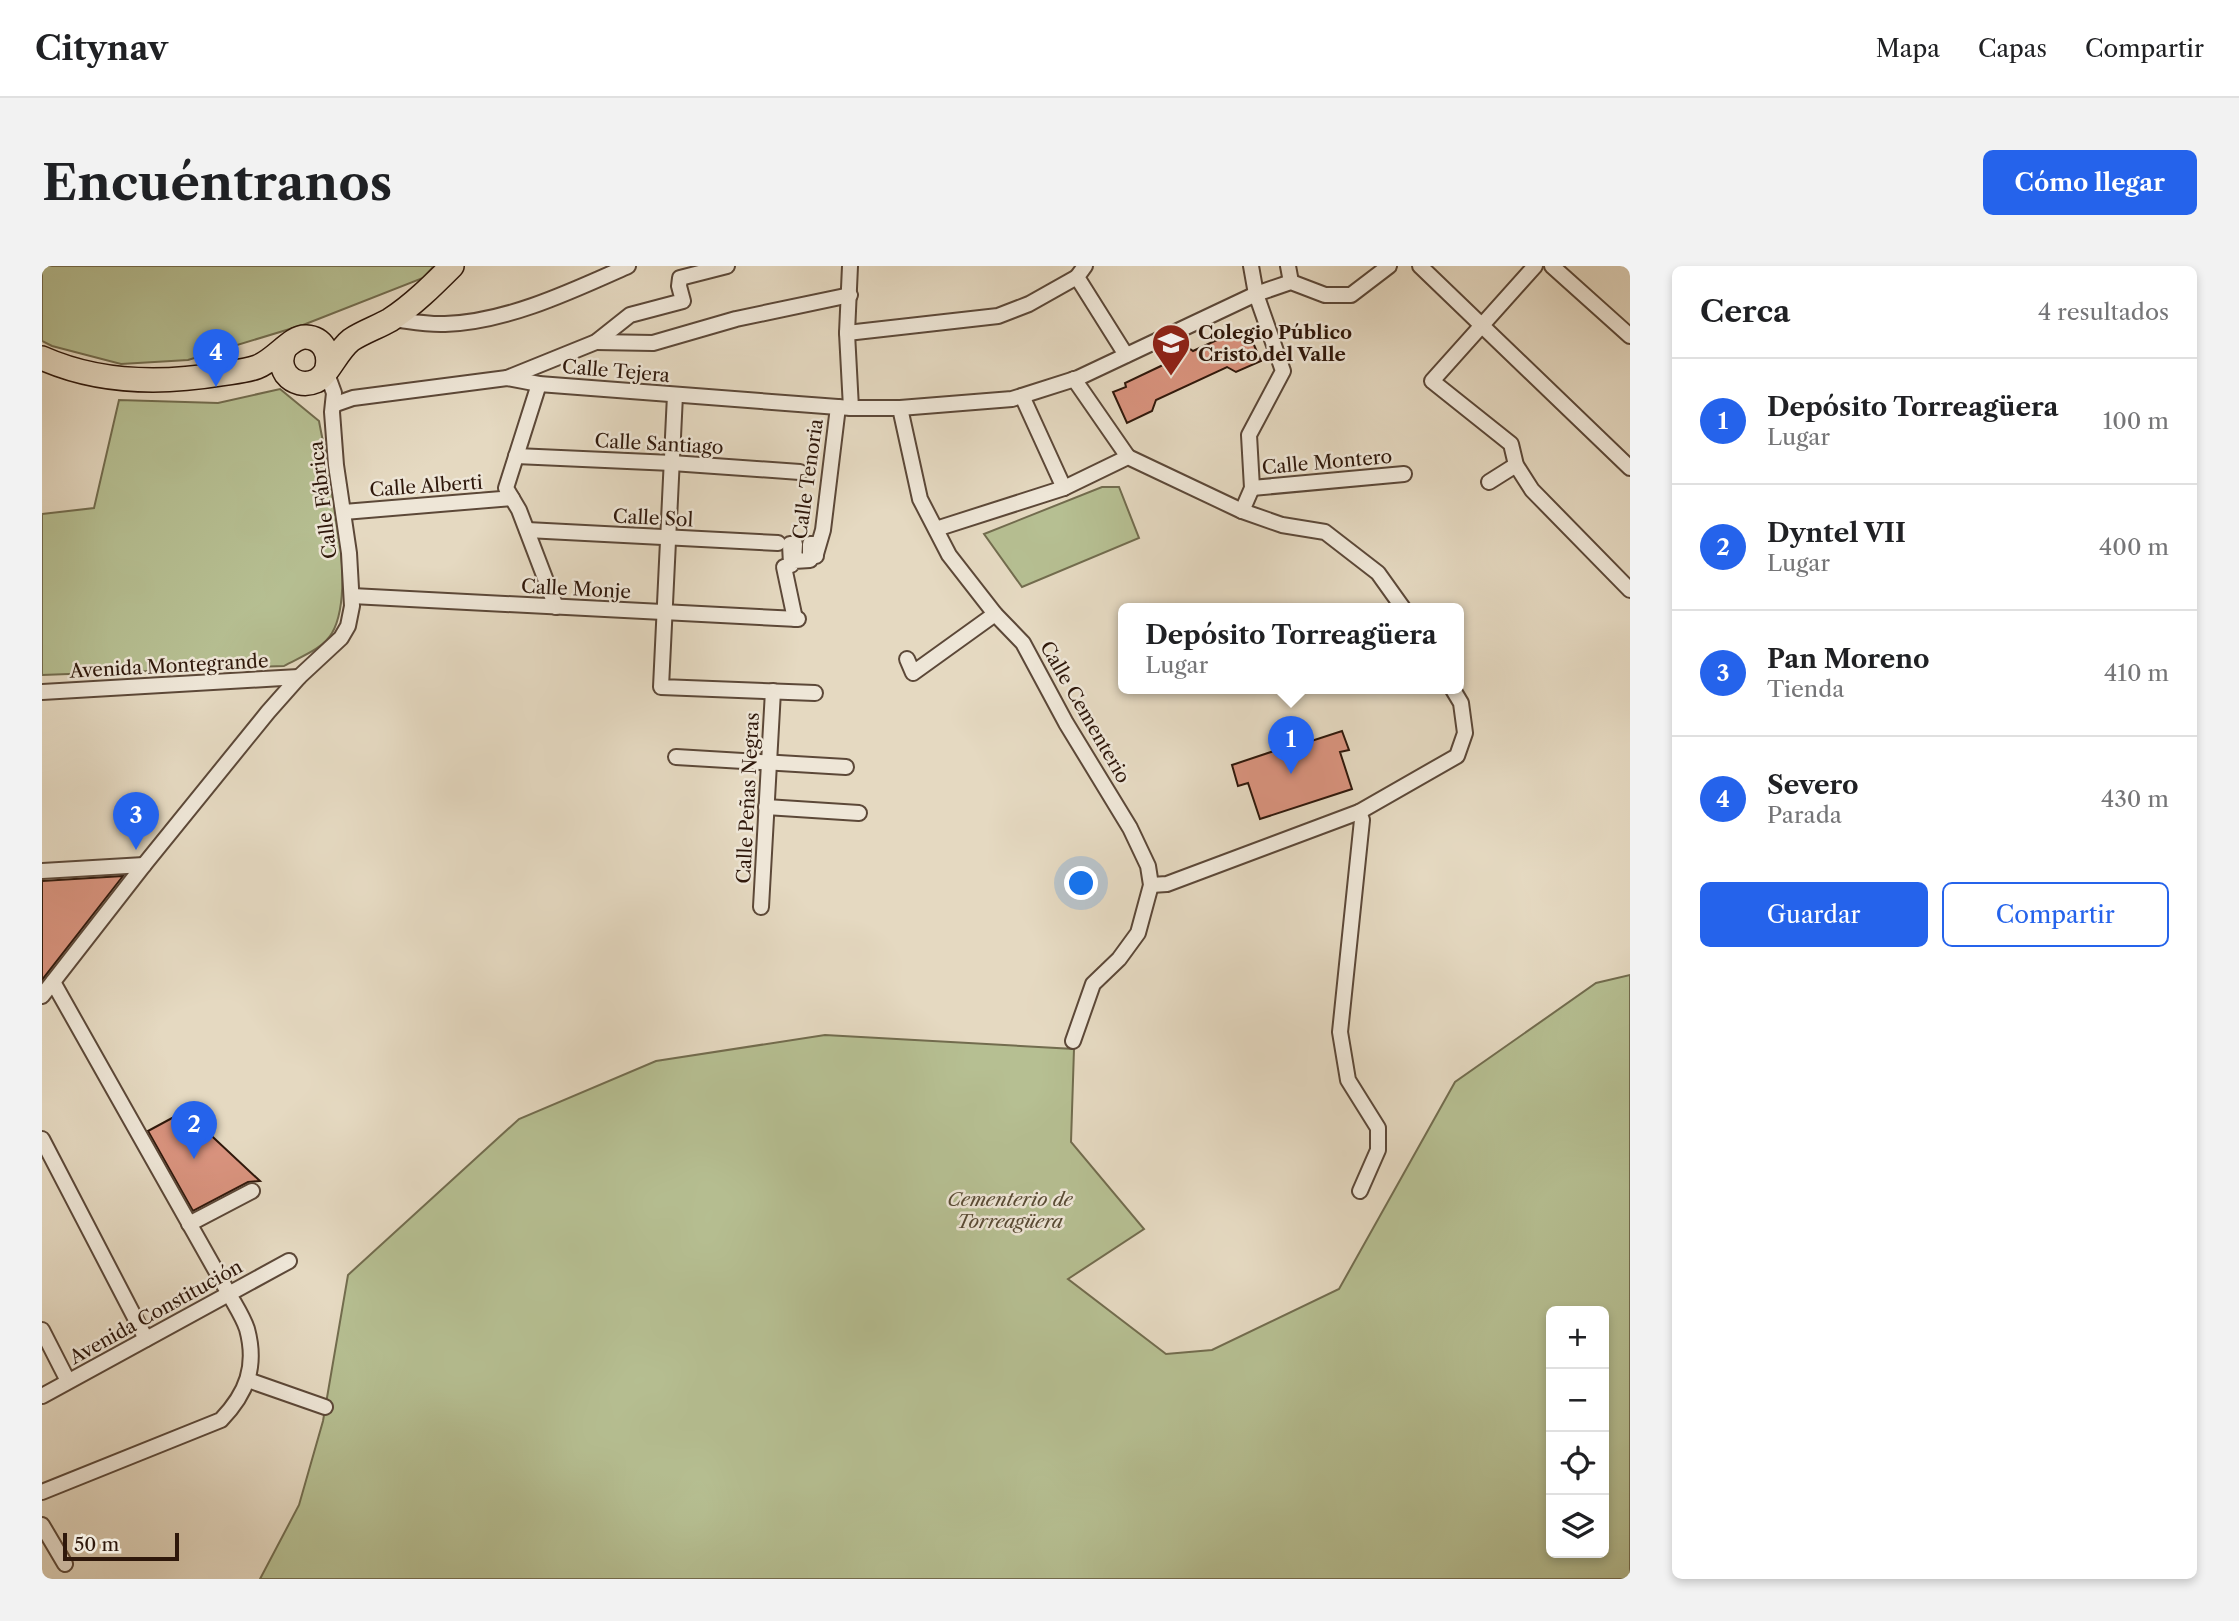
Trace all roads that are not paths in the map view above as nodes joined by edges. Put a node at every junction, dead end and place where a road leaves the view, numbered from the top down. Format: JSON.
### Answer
{"nodes":[{"id":1,"x":452,"y":266,"type":"edge"},
{"id":2,"x":628,"y":266,"type":"edge"},
{"id":3,"x":727,"y":266,"type":"edge"},
{"id":4,"x":850,"y":266,"type":"edge"},
{"id":5,"x":1251,"y":266,"type":"edge"},
{"id":6,"x":1288,"y":266,"type":"edge"},
{"id":7,"x":1389,"y":266,"type":"edge"},
{"id":8,"x":1420,"y":266,"type":"edge"},
{"id":9,"x":1535,"y":266,"type":"edge"},
{"id":10,"x":1552,"y":266,"type":"edge"},
{"id":11,"x":1081,"y":272,"type":"edge"},
{"id":12,"x":1292,"y":282,"type":"junction"},
{"id":13,"x":1256,"y":294,"type":"junction"},
{"id":14,"x":850,"y":295,"type":"junction"},
{"id":15,"x":390,"y":319,"type":"junction"},
{"id":16,"x":1482,"y":325,"type":"junction"},
{"id":17,"x":847,"y":333,"type":"junction"},
{"id":18,"x":1630,"y":336,"type":"edge"},
{"id":19,"x":315,"y":339,"type":"junction"},
{"id":20,"x":353,"y":339,"type":"junction"},
{"id":21,"x":596,"y":342,"type":"junction"},
{"id":22,"x":285,"y":348,"type":"junction"},
{"id":23,"x":1126,"y":355,"type":"junction"},
{"id":24,"x":42,"y":358,"type":"edge"},
{"id":25,"x":254,"y":368,"type":"junction"},
{"id":26,"x":327,"y":369,"type":"junction"},
{"id":27,"x":507,"y":378,"type":"junction"},
{"id":28,"x":293,"y":379,"type":"junction"},
{"id":29,"x":1074,"y":379,"type":"junction"},
{"id":30,"x":539,"y":384,"type":"junction"},
{"id":31,"x":675,"y":395,"type":"junction"},
{"id":32,"x":1022,"y":396,"type":"junction"},
{"id":33,"x":332,"y":402,"type":"junction"},
{"id":34,"x":845,"y":408,"type":"junction"},
{"id":35,"x":900,"y":408,"type":"junction"},
{"id":36,"x":516,"y":456,"type":"junction"},
{"id":37,"x":1128,"y":457,"type":"junction"},
{"id":38,"x":672,"y":463,"type":"junction"},
{"id":39,"x":1516,"y":465,"type":"junction"},
{"id":40,"x":1630,"y":468,"type":"edge"},
{"id":41,"x":800,"y":472,"type":"dead end"},
{"id":42,"x":1404,"y":474,"type":"dead end"},
{"id":43,"x":1489,"y":482,"type":"dead end"},
{"id":44,"x":1064,"y":488,"type":"junction"},
{"id":45,"x":1252,"y":488,"type":"junction"},
{"id":46,"x":512,"y":498,"type":"junction"},
{"id":47,"x":344,"y":512,"type":"junction"},
{"id":48,"x":1242,"y":512,"type":"junction"},
{"id":49,"x":936,"y":529,"type":"junction"},
{"id":50,"x":527,"y":530,"type":"junction"},
{"id":51,"x":668,"y":538,"type":"junction"},
{"id":52,"x":778,"y":543,"type":"dead end"},
{"id":53,"x":1630,"y":590,"type":"edge"},
{"id":54,"x":352,"y":596,"type":"junction"},
{"id":55,"x":1399,"y":603,"type":"edge"},
{"id":56,"x":556,"y":607,"type":"junction"},
{"id":57,"x":665,"y":613,"type":"junction"},
{"id":58,"x":995,"y":614,"type":"junction"},
{"id":59,"x":797,"y":619,"type":"joint"},
{"id":60,"x":907,"y":659,"type":"dead end"},
{"id":61,"x":299,"y":677,"type":"junction"},
{"id":62,"x":773,"y":691,"type":"junction"},
{"id":63,"x":42,"y":692,"type":"edge"},
{"id":64,"x":815,"y":693,"type":"dead end"},
{"id":65,"x":1456,"y":694,"type":"edge"},
{"id":66,"x":676,"y":757,"type":"dead end"},
{"id":67,"x":769,"y":763,"type":"junction"},
{"id":68,"x":846,"y":767,"type":"dead end"},
{"id":69,"x":766,"y":807,"type":"junction"},
{"id":70,"x":1359,"y":812,"type":"junction"},
{"id":71,"x":859,"y":813,"type":"dead end"},
{"id":72,"x":144,"y":865,"type":"junction"},
{"id":73,"x":42,"y":871,"type":"edge"},
{"id":74,"x":1151,"y":885,"type":"junction"},
{"id":75,"x":761,"y":907,"type":"dead end"},
{"id":76,"x":53,"y":982,"type":"junction"},
{"id":77,"x":42,"y":996,"type":"edge"},
{"id":78,"x":1073,"y":1041,"type":"dead end"},
{"id":79,"x":42,"y":1139,"type":"edge"},
{"id":80,"x":252,"y":1191,"type":"dead end"},
{"id":81,"x":1360,"y":1191,"type":"dead end"},
{"id":82,"x":189,"y":1223,"type":"junction"},
{"id":83,"x":289,"y":1261,"type":"dead end"},
{"id":84,"x":229,"y":1294,"type":"junction"},
{"id":85,"x":42,"y":1330,"type":"edge"},
{"id":86,"x":146,"y":1339,"type":"junction"},
{"id":87,"x":248,"y":1380,"type":"junction"},
{"id":88,"x":68,"y":1381,"type":"junction"},
{"id":89,"x":42,"y":1396,"type":"edge"},
{"id":90,"x":325,"y":1407,"type":"dead end"},
{"id":91,"x":42,"y":1492,"type":"edge"},
{"id":92,"x":42,"y":1525,"type":"edge"},
{"id":93,"x":65,"y":1564,"type":"dead end"}],
"edges":[{"from":1,"to":15,"type":"main road"},
{"from":2,"to":15,"type":"street"},
{"from":3,"to":21,"type":"street"},
{"from":4,"to":14,"type":"street","name":"Calle Tenoria"},
{"from":5,"to":13,"type":"street"},
{"from":6,"to":12,"type":"street"},
{"from":7,"to":12,"type":"street"},
{"from":8,"to":16,"type":"street"},
{"from":9,"to":16,"type":"street"},
{"from":10,"to":18,"type":"street"},
{"from":11,"to":17,"type":"street"},
{"from":11,"to":23,"type":"street"},
{"from":12,"to":13,"type":"street","name":"Calle Tejera"},
{"from":13,"to":23,"type":"street","name":"Calle Tejera"},
{"from":13,"to":45,"type":"street"},
{"from":14,"to":17,"type":"street","name":"Calle Tenoria"},
{"from":14,"to":21,"type":"street"},
{"from":15,"to":20,"type":"main road"},
{"from":16,"to":39,"type":"street"},
{"from":16,"to":40,"type":"street"},
{"from":17,"to":34,"type":"street","name":"Calle Tenoria"},
{"from":19,"to":20,"type":"main road"},
{"from":19,"to":22,"type":"main road"},
{"from":19,"to":26,"type":"main road"},
{"from":20,"to":26,"type":"main road"},
{"from":21,"to":27,"type":"street"},
{"from":22,"to":25,"type":"main road"},
{"from":22,"to":28,"type":"main road"},
{"from":23,"to":29,"type":"street","name":"Calle Tejera"},
{"from":24,"to":25,"type":"main road"},
{"from":25,"to":28,"type":"main road"},
{"from":26,"to":28,"type":"main road"},
{"from":26,"to":33,"type":"street","name":"Calle Fábrica"},
{"from":27,"to":30,"type":"street","name":"Calle Tejera"},
{"from":27,"to":33,"type":"street","name":"Calle Tejera"},
{"from":28,"to":33,"type":"street"},
{"from":29,"to":32,"type":"street","name":"Calle Tejera"},
{"from":29,"to":37,"type":"street"},
{"from":30,"to":31,"type":"street","name":"Calle Tejera"},
{"from":30,"to":36,"type":"street"},
{"from":31,"to":34,"type":"street","name":"Calle Tejera"},
{"from":31,"to":38,"type":"street"},
{"from":32,"to":35,"type":"street","name":"Calle Tejera"},
{"from":32,"to":44,"type":"street"},
{"from":33,"to":47,"type":"street","name":"Calle Fábrica"},
{"from":34,"to":35,"type":"street","name":"Calle Tejera"},
{"from":34,"to":59,"type":"street","name":"Calle Tenoria"},
{"from":35,"to":49,"type":"street","name":"Calle Cementerio"},
{"from":36,"to":38,"type":"street","name":"Calle Santiago"},
{"from":36,"to":46,"type":"street"},
{"from":37,"to":44,"type":"street"},
{"from":37,"to":48,"type":"street"},
{"from":38,"to":41,"type":"street","name":"Calle Santiago"},
{"from":38,"to":51,"type":"street"},
{"from":39,"to":43,"type":"street"},
{"from":39,"to":53,"type":"street"},
{"from":42,"to":45,"type":"street","name":"Calle Montero"},
{"from":44,"to":49,"type":"street"},
{"from":45,"to":48,"type":"street"},
{"from":46,"to":47,"type":"street","name":"Calle Alberti"},
{"from":46,"to":50,"type":"street"},
{"from":47,"to":54,"type":"street","name":"Calle Fábrica"},
{"from":48,"to":55,"type":"street"},
{"from":49,"to":58,"type":"street","name":"Calle Cementerio"},
{"from":50,"to":51,"type":"street","name":"Calle Sol"},
{"from":50,"to":56,"type":"street"},
{"from":51,"to":52,"type":"street","name":"Calle Sol"},
{"from":51,"to":57,"type":"street"},
{"from":54,"to":56,"type":"street","name":"Calle Monje"},
{"from":54,"to":61,"type":"street","name":"Calle Fábrica"},
{"from":56,"to":57,"type":"street","name":"Calle Monje"},
{"from":57,"to":59,"type":"street","name":"Calle Monje"},
{"from":57,"to":62,"type":"street"},
{"from":58,"to":60,"type":"street"},
{"from":58,"to":74,"type":"street","name":"Calle Cementerio"},
{"from":61,"to":63,"type":"street","name":"Avenida Montegrande"},
{"from":61,"to":72,"type":"street","name":"Calle Fábrica"},
{"from":62,"to":64,"type":"street"},
{"from":62,"to":67,"type":"street","name":"Calle Peñas Negras"},
{"from":65,"to":70,"type":"street"},
{"from":66,"to":67,"type":"street"},
{"from":67,"to":68,"type":"street"},
{"from":67,"to":69,"type":"street","name":"Calle Peñas Negras"},
{"from":69,"to":71,"type":"street"},
{"from":69,"to":75,"type":"street","name":"Calle Peñas Negras"},
{"from":70,"to":74,"type":"street"},
{"from":70,"to":81,"type":"street"},
{"from":72,"to":73,"type":"street"},
{"from":72,"to":76,"type":"street","name":"Calle Fábrica"},
{"from":74,"to":78,"type":"street"},
{"from":76,"to":77,"type":"street","name":"Calle Fábrica"},
{"from":76,"to":82,"type":"street"},
{"from":79,"to":86,"type":"street"},
{"from":80,"to":82,"type":"street"},
{"from":82,"to":84,"type":"street"},
{"from":83,"to":84,"type":"street","name":"Avenida Constitución"},
{"from":84,"to":86,"type":"street","name":"Avenida Constitución"},
{"from":84,"to":87,"type":"street"},
{"from":85,"to":88,"type":"street"},
{"from":86,"to":88,"type":"street","name":"Avenida Constitución"},
{"from":87,"to":90,"type":"street"},
{"from":87,"to":91,"type":"street"},
{"from":88,"to":89,"type":"street","name":"Avenida Constitución"},
{"from":92,"to":93,"type":"street"}]}
